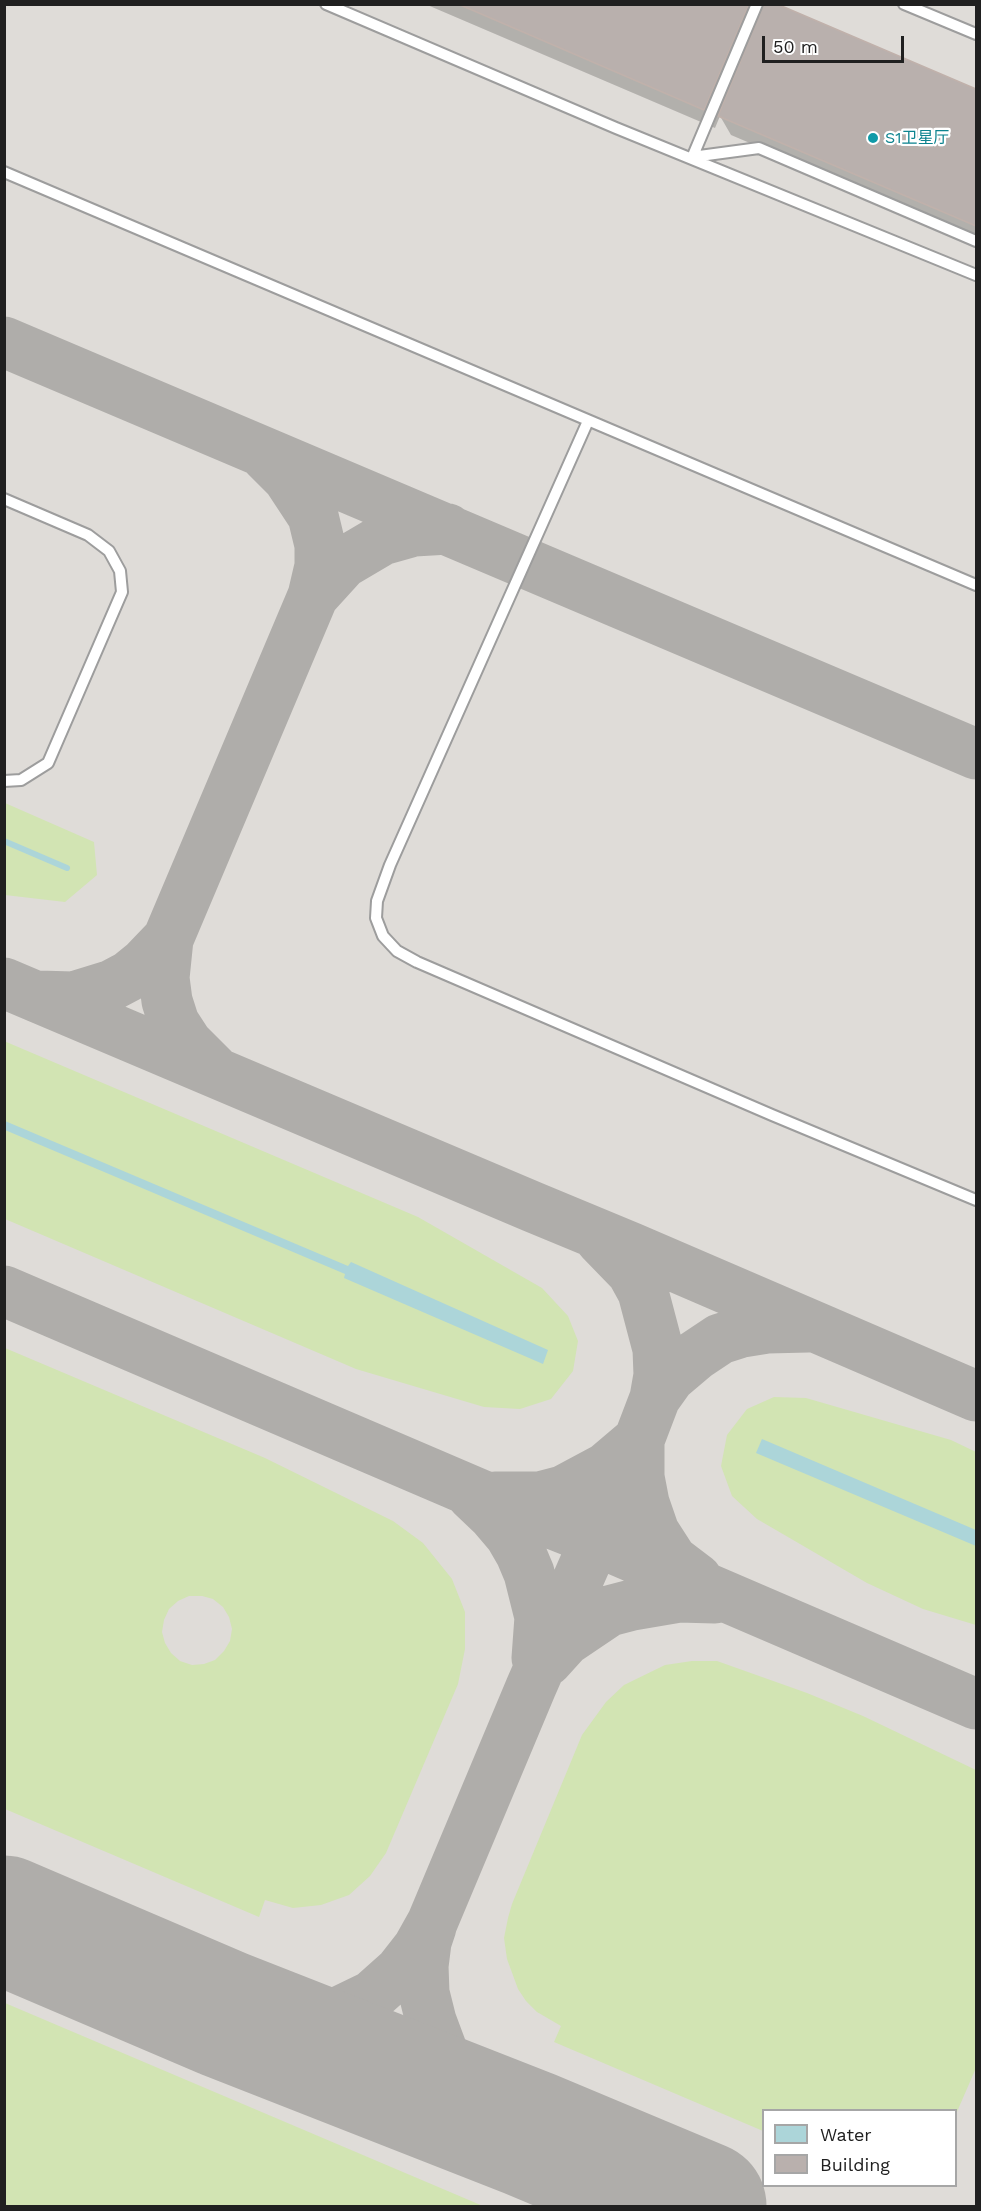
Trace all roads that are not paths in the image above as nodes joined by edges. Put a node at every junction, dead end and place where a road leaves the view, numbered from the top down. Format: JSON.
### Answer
{"nodes":[{"id":1,"x":326,"y":4,"type":"edge"},
{"id":2,"x":757,"y":4,"type":"edge"},
{"id":3,"x":904,"y":4,"type":"edge"},
{"id":4,"x":976,"y":34,"type":"edge"},
{"id":5,"x":692,"y":158,"type":"junction"},
{"id":6,"x":4,"y":172,"type":"edge"},
{"id":7,"x":976,"y":241,"type":"edge"},
{"id":8,"x":976,"y":275,"type":"edge"},
{"id":9,"x":588,"y":421,"type":"junction"},
{"id":10,"x":4,"y":499,"type":"edge"},
{"id":11,"x":976,"y":585,"type":"edge"},
{"id":12,"x":4,"y":782,"type":"edge"},
{"id":13,"x":975,"y":1196,"type":"edge"}],
"edges":[{"from":1,"to":5,"type":"lane"},
{"from":2,"to":5,"type":"lane"},
{"from":3,"to":4,"type":"lane"},
{"from":5,"to":7,"type":"lane"},
{"from":5,"to":8,"type":"lane"},
{"from":6,"to":9,"type":"lane"},
{"from":9,"to":11,"type":"lane"},
{"from":9,"to":13,"type":"lane"},
{"from":10,"to":12,"type":"lane"}]}
